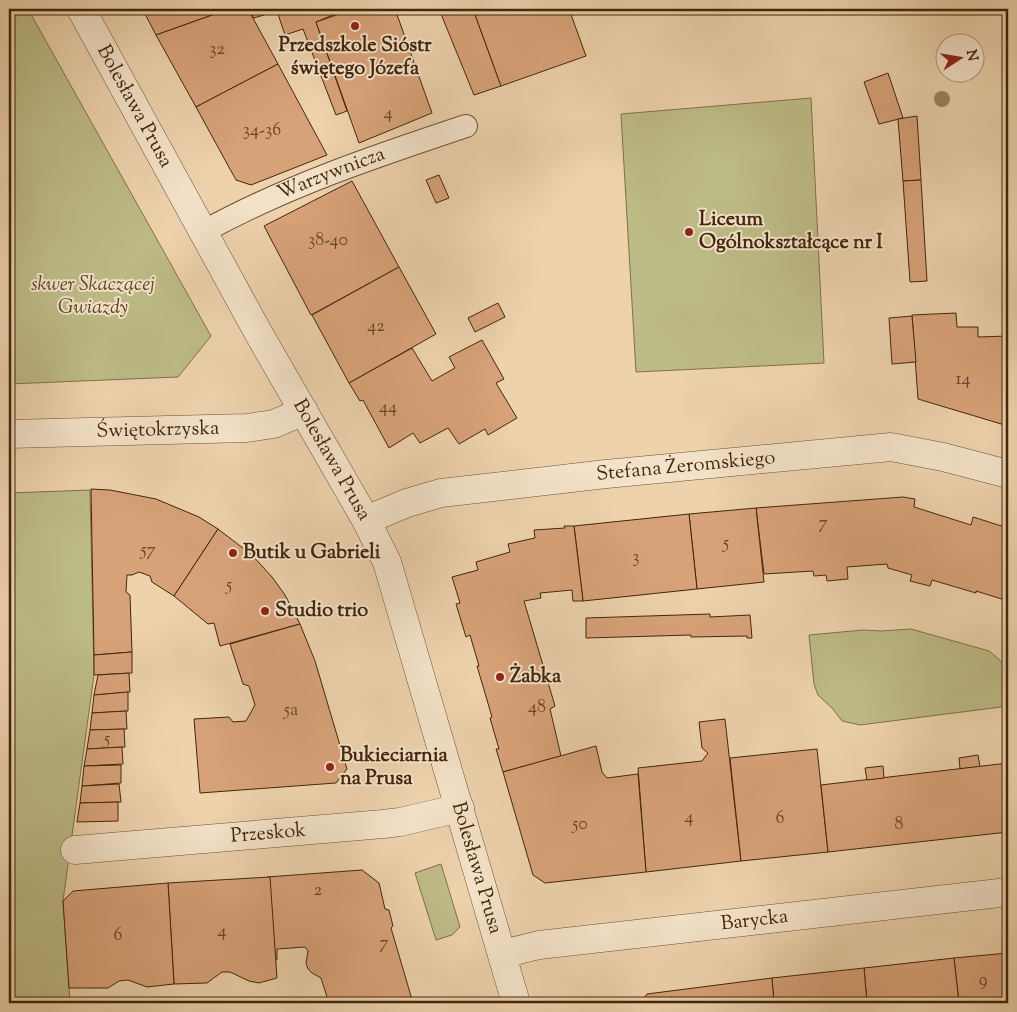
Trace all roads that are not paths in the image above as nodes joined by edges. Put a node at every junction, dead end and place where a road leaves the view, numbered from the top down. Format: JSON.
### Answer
{"nodes":[{"id":1,"x":81,"y":9,"type":"edge"},
{"id":2,"x":466,"y":126,"type":"dead end"},
{"id":3,"x":203,"y":232,"type":"junction"},
{"id":4,"x":304,"y":411,"type":"junction"},
{"id":5,"x":9,"y":434,"type":"edge"},
{"id":6,"x":1008,"y":474,"type":"edge"},
{"id":7,"x":366,"y":520,"type":"junction"},
{"id":8,"x":460,"y":808,"type":"junction"},
{"id":9,"x":75,"y":850,"type":"dead end"},
{"id":10,"x":1008,"y":892,"type":"edge"},
{"id":11,"x":502,"y":954,"type":"junction"},
{"id":12,"x":516,"y":1003,"type":"edge"}],
"edges":[{"from":1,"to":3,"type":"street","name":"Bolesława Prusa"},
{"from":2,"to":3,"type":"lane","name":"Warzywnicza"},
{"from":3,"to":4,"type":"street","name":"Bolesława Prusa"},
{"from":4,"to":5,"type":"street","name":"Świętokrzyska"},
{"from":4,"to":7,"type":"street","name":"Bolesława Prusa"},
{"from":6,"to":7,"type":"street","name":"Stefana Żeromskiego"},
{"from":7,"to":8,"type":"street","name":"Bolesława Prusa"},
{"from":8,"to":9,"type":"street","name":"Przeskok"},
{"from":8,"to":11,"type":"street","name":"Bolesława Prusa"},
{"from":10,"to":11,"type":"street","name":"Barycka"},
{"from":11,"to":12,"type":"street","name":"Bolesława Prusa"}]}
